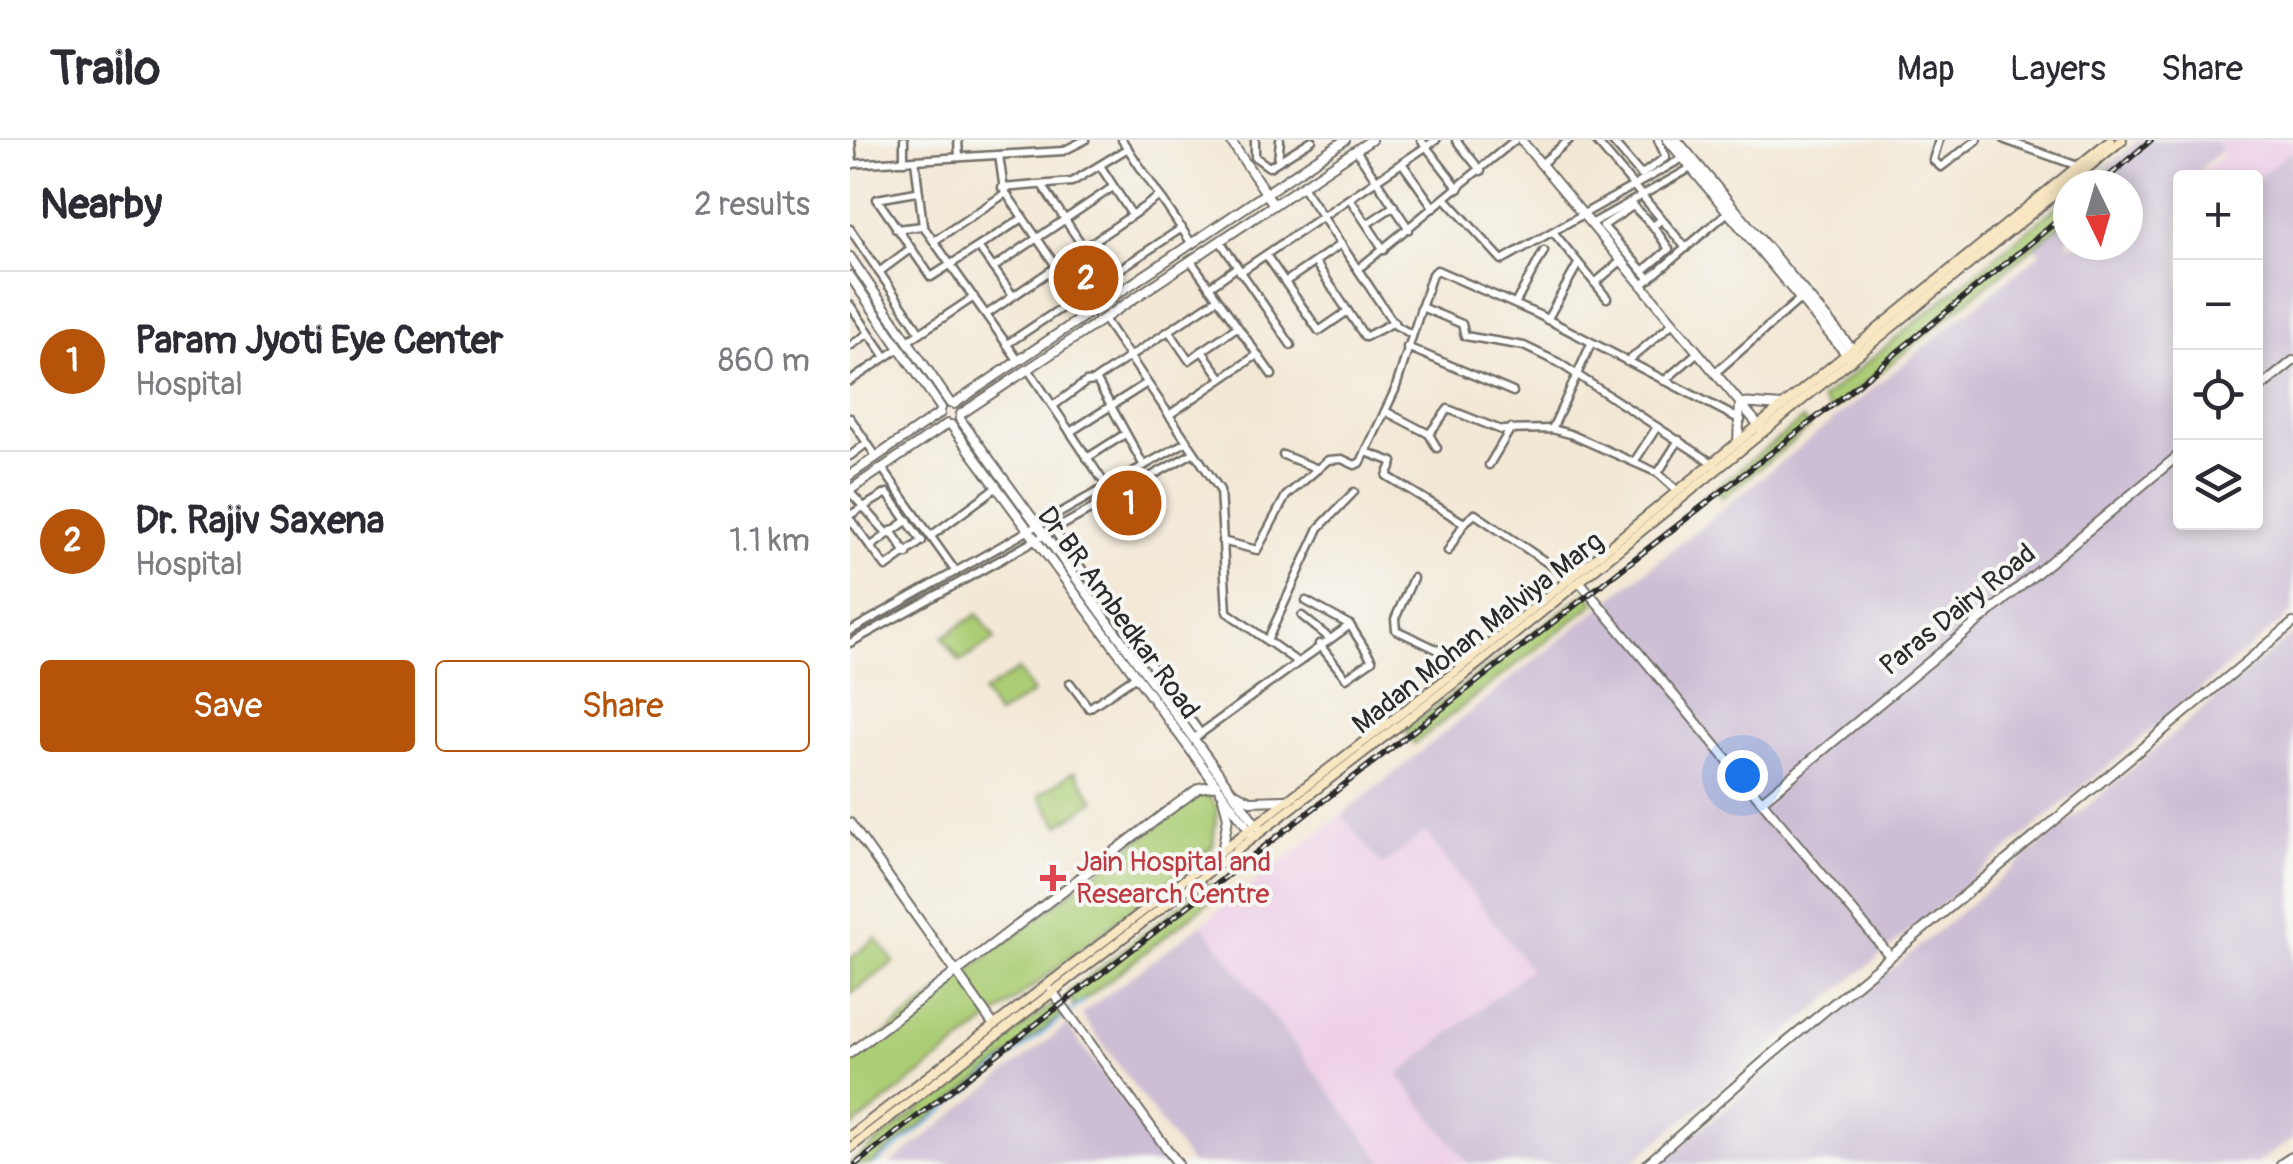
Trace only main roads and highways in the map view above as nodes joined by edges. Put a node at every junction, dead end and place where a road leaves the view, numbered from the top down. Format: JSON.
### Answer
{"nodes":[{"id":1,"x":2110,"y":140,"type":"edge"},
{"id":2,"x":2122,"y":140,"type":"edge"},
{"id":3,"x":1762,"y":430,"type":"junction"},
{"id":4,"x":1576,"y":580,"type":"junction"},
{"id":5,"x":1254,"y":830,"type":"junction"},
{"id":6,"x":850,"y":1136,"type":"edge"},
{"id":7,"x":850,"y":1148,"type":"edge"}],
"edges":[{"from":1,"to":3,"type":"main road","name":"Madan Mohan Malviya Marg"},
{"from":2,"to":3,"type":"main road","name":"Madan Mohan Malviya Marg"},
{"from":3,"to":4,"type":"main road","name":"Madan Mohan Malviya Marg"},
{"from":3,"to":4,"type":"main road","name":"Madan Mohan Malviya Marg"},
{"from":4,"to":5,"type":"main road","name":"Madan Mohan Malviya Marg"},
{"from":4,"to":5,"type":"main road","name":"Madan Mohan Malviya Marg"},
{"from":5,"to":6,"type":"main road","name":"Madan Mohan Malviya Marg"},
{"from":5,"to":7,"type":"main road","name":"Madan Mohan Malviya Marg"}]}
